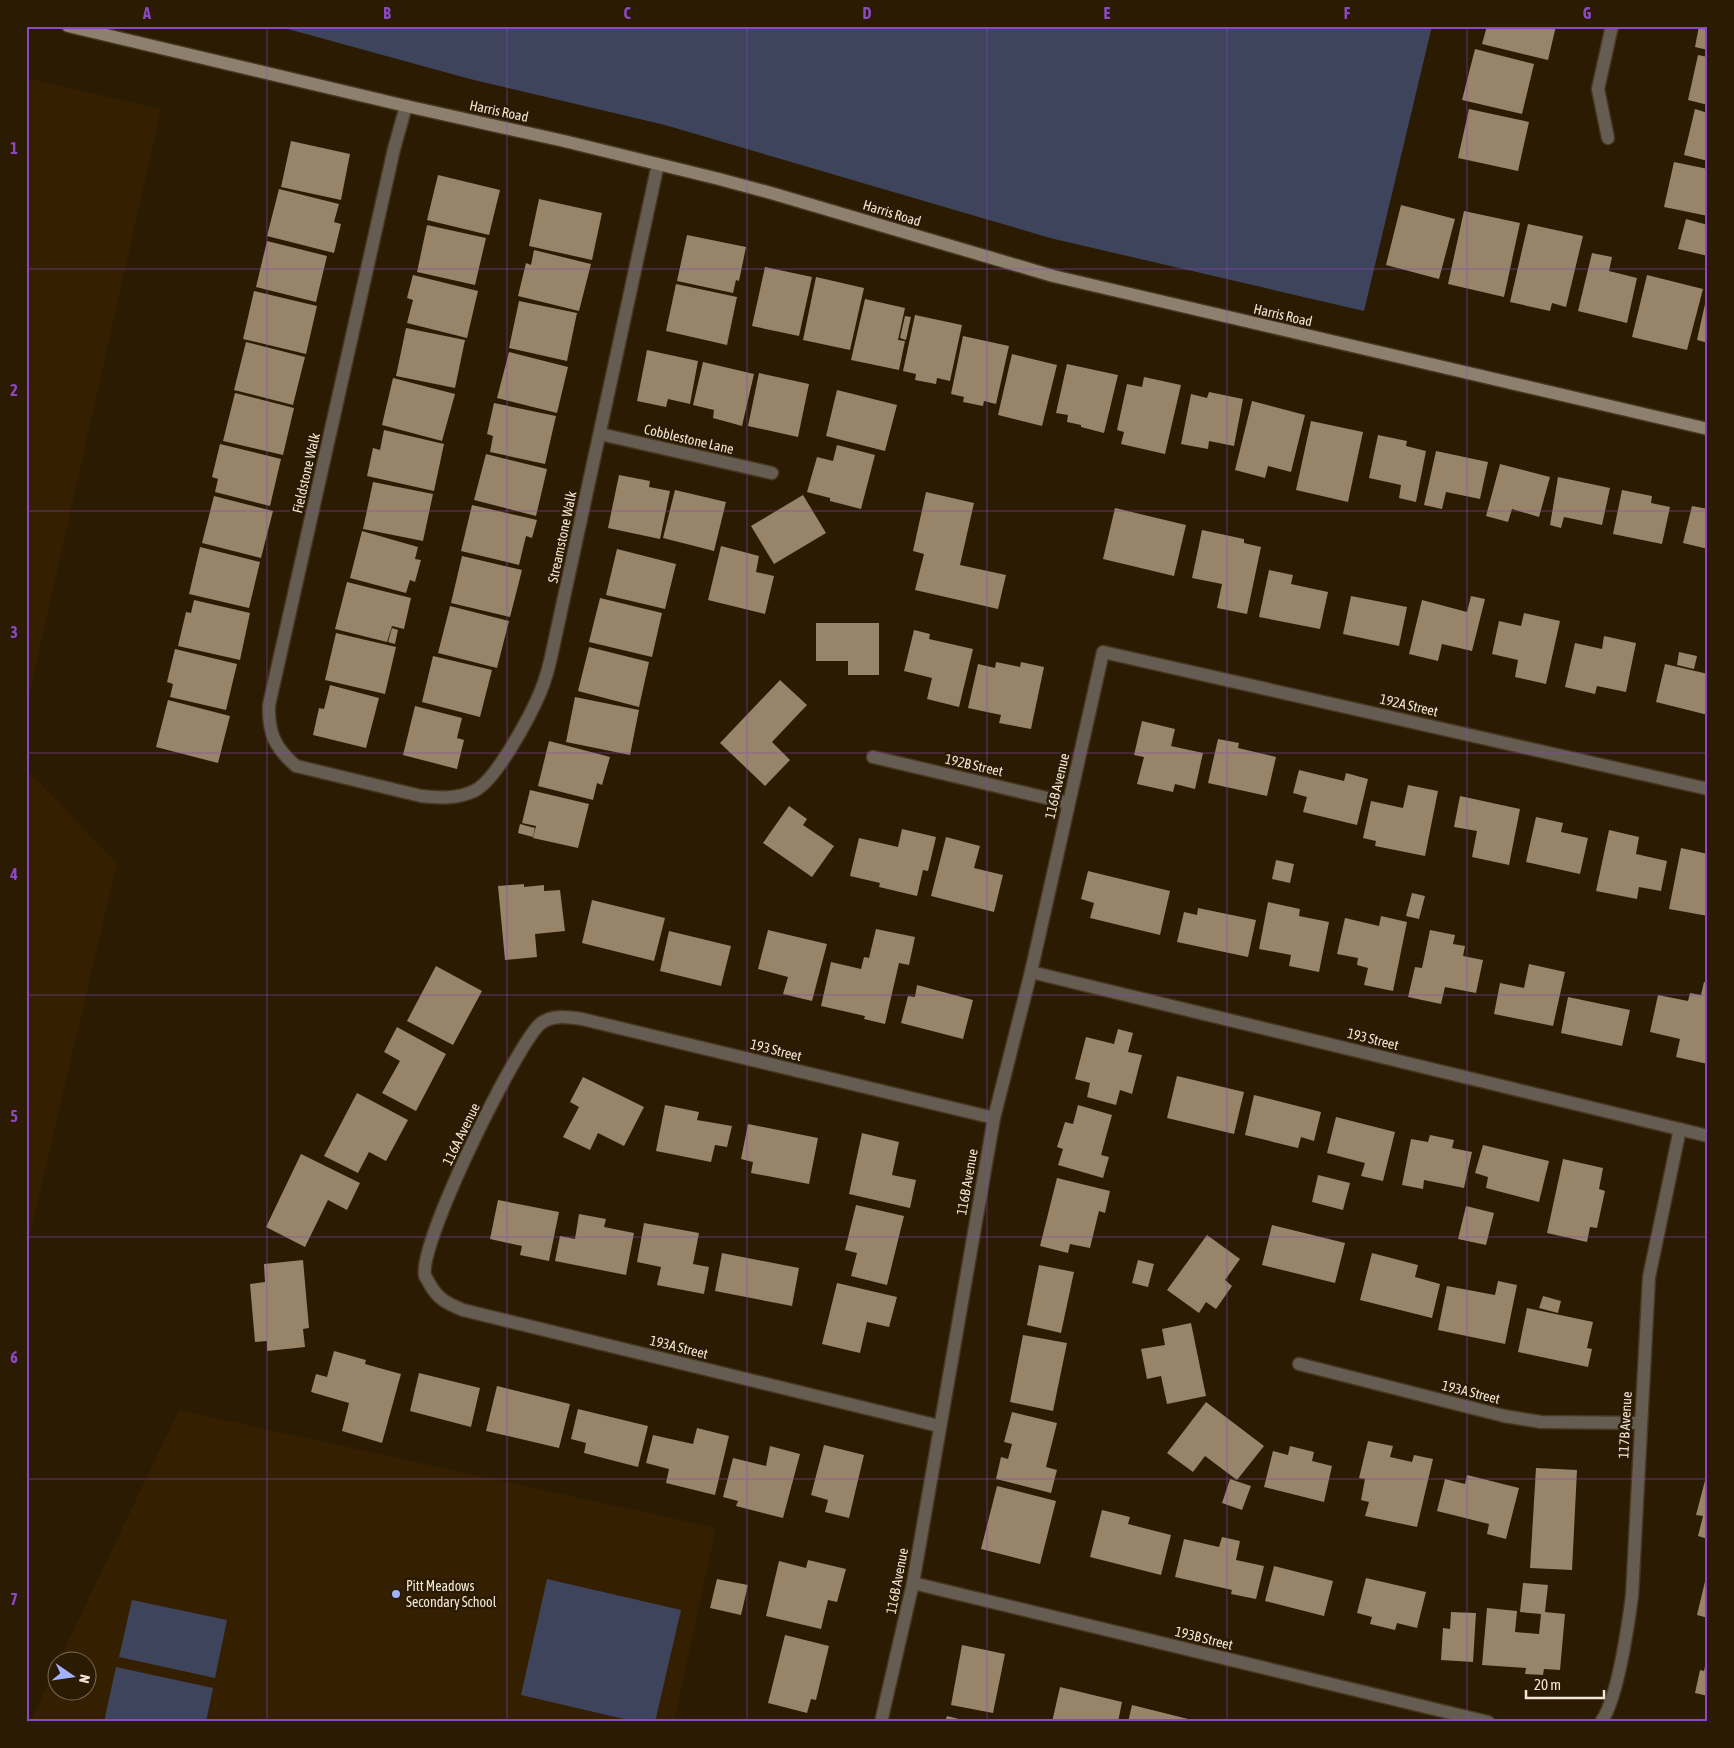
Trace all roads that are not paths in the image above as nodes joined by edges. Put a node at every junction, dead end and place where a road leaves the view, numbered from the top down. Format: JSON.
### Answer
{"nodes":[{"id":1,"x":68,"y":26,"type":"edge"},
{"id":2,"x":1612,"y":26,"type":"edge"},
{"id":3,"x":406,"y":106,"type":"junction"},
{"id":4,"x":1608,"y":138,"type":"dead end"},
{"id":5,"x":658,"y":164,"type":"junction"},
{"id":6,"x":1708,"y":429,"type":"edge"},
{"id":7,"x":600,"y":434,"type":"junction"},
{"id":8,"x":772,"y":473,"type":"dead end"},
{"id":9,"x":1103,"y":652,"type":"joint"},
{"id":10,"x":873,"y":757,"type":"dead end"},
{"id":11,"x":369,"y":784,"type":"joint"},
{"id":12,"x":1708,"y":789,"type":"edge"},
{"id":13,"x":1068,"y":803,"type":"junction"},
{"id":14,"x":1030,"y":972,"type":"junction"},
{"id":15,"x":550,"y":1018,"type":"joint"},
{"id":16,"x":994,"y":1118,"type":"junction"},
{"id":17,"x":1680,"y":1129,"type":"junction"},
{"id":18,"x":1708,"y":1136,"type":"edge"},
{"id":19,"x":425,"y":1276,"type":"joint"},
{"id":20,"x":1299,"y":1364,"type":"dead end"},
{"id":21,"x":1640,"y":1423,"type":"junction"},
{"id":22,"x":939,"y":1426,"type":"junction"},
{"id":23,"x":913,"y":1583,"type":"junction"},
{"id":24,"x":881,"y":1722,"type":"edge"},
{"id":25,"x":1488,"y":1722,"type":"edge"},
{"id":26,"x":1601,"y":1722,"type":"edge"}],
"edges":[{"from":1,"to":3,"type":"main road","name":"Harris Road"},
{"from":2,"to":4,"type":"street"},
{"from":3,"to":5,"type":"main road","name":"Harris Road"},
{"from":3,"to":11,"type":"street","name":"Fieldstone Walk"},
{"from":5,"to":6,"type":"main road","name":"Harris Road"},
{"from":5,"to":7,"type":"street","name":"Streamstone Walk"},
{"from":7,"to":8,"type":"street","name":"Cobblestone Lane"},
{"from":7,"to":11,"type":"street","name":"Streamstone Walk"},
{"from":9,"to":12,"type":"street","name":"192A Street"},
{"from":9,"to":13,"type":"street","name":"116B Avenue"},
{"from":10,"to":13,"type":"street","name":"192B Street"},
{"from":13,"to":14,"type":"street","name":"116B Avenue"},
{"from":14,"to":16,"type":"street","name":"116B Avenue"},
{"from":14,"to":17,"type":"street","name":"193 Street"},
{"from":15,"to":16,"type":"street","name":"193 Street"},
{"from":15,"to":19,"type":"street","name":"116A Avenue"},
{"from":16,"to":22,"type":"street","name":"116B Avenue"},
{"from":17,"to":18,"type":"street","name":"193 Street"},
{"from":17,"to":21,"type":"street","name":"117B Avenue"},
{"from":19,"to":22,"type":"street","name":"193A Street"},
{"from":20,"to":21,"type":"street","name":"193A Street"},
{"from":21,"to":26,"type":"street","name":"117B Avenue"},
{"from":22,"to":23,"type":"street","name":"116B Avenue"},
{"from":23,"to":24,"type":"street","name":"116B Avenue"},
{"from":23,"to":25,"type":"street","name":"193B Street"}]}
